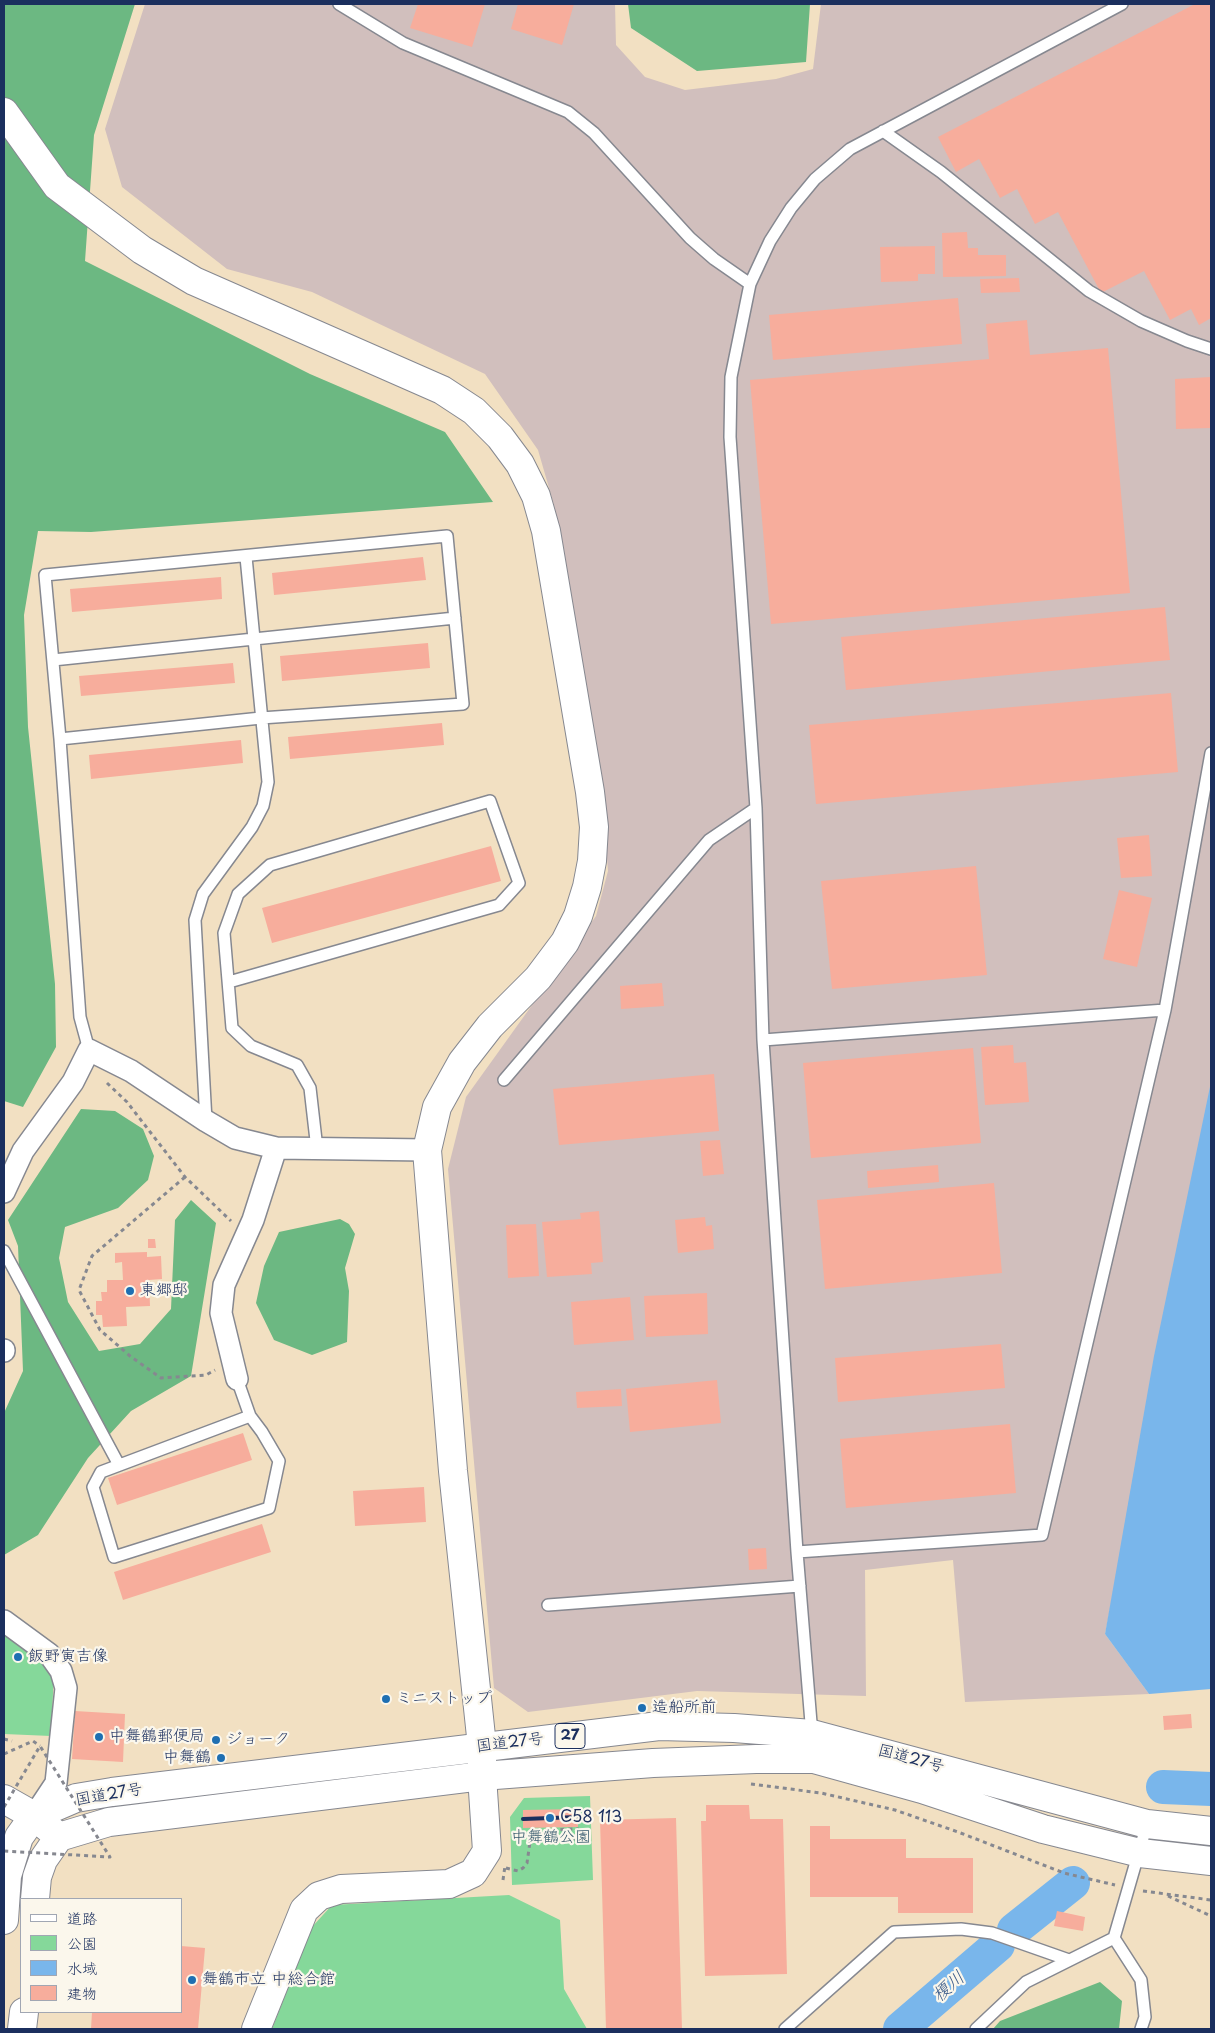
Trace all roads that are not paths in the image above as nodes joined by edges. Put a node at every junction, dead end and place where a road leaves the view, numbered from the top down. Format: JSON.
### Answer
{"nodes":[{"id":1,"x":339,"y":4,"type":"edge"},
{"id":2,"x":1122,"y":4,"type":"edge"},
{"id":3,"x":4,"y":112,"type":"edge"},
{"id":4,"x":883,"y":131,"type":"junction"},
{"id":5,"x":750,"y":284,"type":"junction"},
{"id":6,"x":1211,"y":349,"type":"edge"},
{"id":7,"x":246,"y":557,"type":"junction"},
{"id":8,"x":455,"y":618,"type":"junction"},
{"id":9,"x":254,"y":640,"type":"junction"},
{"id":10,"x":53,"y":660,"type":"junction"},
{"id":11,"x":261,"y":718,"type":"junction"},
{"id":12,"x":60,"y":738,"type":"junction"},
{"id":13,"x":1211,"y":753,"type":"edge"},
{"id":14,"x":756,"y":808,"type":"junction"},
{"id":15,"x":229,"y":982,"type":"junction"},
{"id":16,"x":1165,"y":1010,"type":"junction"},
{"id":17,"x":763,"y":1040,"type":"junction"},
{"id":18,"x":86,"y":1055,"type":"junction"},
{"id":19,"x":504,"y":1080,"type":"dead end"},
{"id":20,"x":206,"y":1122,"type":"junction"},
{"id":21,"x":276,"y":1148,"type":"junction"},
{"id":22,"x":317,"y":1149,"type":"junction"},
{"id":23,"x":427,"y":1150,"type":"junction"},
{"id":24,"x":4,"y":1192,"type":"edge"},
{"id":25,"x":4,"y":1251,"type":"edge"},
{"id":26,"x":235,"y":1370,"type":"joint"},
{"id":27,"x":250,"y":1416,"type":"junction"},
{"id":28,"x":119,"y":1465,"type":"junction"},
{"id":29,"x":797,"y":1552,"type":"junction"},
{"id":30,"x":800,"y":1586,"type":"junction"},
{"id":31,"x":548,"y":1605,"type":"dead end"},
{"id":32,"x":4,"y":1621,"type":"edge"},
{"id":33,"x":482,"y":1746,"type":"junction"},
{"id":34,"x":813,"y":1747,"type":"junction"},
{"id":35,"x":482,"y":1776,"type":"junction"},
{"id":36,"x":4,"y":1798,"type":"edge"},
{"id":37,"x":34,"y":1816,"type":"junction"},
{"id":38,"x":1147,"y":1824,"type":"junction"},
{"id":39,"x":1211,"y":1831,"type":"edge"},
{"id":40,"x":59,"y":1837,"type":"junction"},
{"id":41,"x":1140,"y":1854,"type":"junction"},
{"id":42,"x":1211,"y":1861,"type":"edge"},
{"id":43,"x":35,"y":1898,"type":"edge"},
{"id":44,"x":4,"y":1920,"type":"edge"},
{"id":45,"x":1114,"y":1938,"type":"junction"},
{"id":46,"x":1069,"y":1960,"type":"junction"},
{"id":47,"x":24,"y":2013,"type":"edge"},
{"id":48,"x":22,"y":2029,"type":"edge"},
{"id":49,"x":256,"y":2029,"type":"edge"},
{"id":50,"x":784,"y":2029,"type":"edge"},
{"id":51,"x":976,"y":2029,"type":"edge"},
{"id":52,"x":1141,"y":2029,"type":"edge"}],
"edges":[{"from":1,"to":5,"type":"lane"},
{"from":2,"to":4,"type":"lane"},
{"from":3,"to":23,"type":"main road"},
{"from":4,"to":5,"type":"lane"},
{"from":4,"to":6,"type":"lane"},
{"from":5,"to":14,"type":"lane"},
{"from":7,"to":8,"type":"lane"},
{"from":7,"to":9,"type":"lane"},
{"from":7,"to":10,"type":"lane"},
{"from":8,"to":9,"type":"lane"},
{"from":8,"to":11,"type":"lane"},
{"from":9,"to":10,"type":"lane"},
{"from":9,"to":11,"type":"lane"},
{"from":10,"to":12,"type":"lane"},
{"from":11,"to":12,"type":"lane"},
{"from":11,"to":20,"type":"lane"},
{"from":12,"to":18,"type":"lane"},
{"from":13,"to":16,"type":"lane"},
{"from":14,"to":17,"type":"lane"},
{"from":14,"to":19,"type":"lane"},
{"from":15,"to":15,"type":"lane"},
{"from":15,"to":22,"type":"lane"},
{"from":16,"to":17,"type":"lane"},
{"from":16,"to":29,"type":"lane"},
{"from":17,"to":29,"type":"lane"},
{"from":18,"to":20,"type":"street"},
{"from":18,"to":24,"type":"street"},
{"from":20,"to":21,"type":"street"},
{"from":21,"to":22,"type":"street"},
{"from":21,"to":26,"type":"street"},
{"from":22,"to":23,"type":"street"},
{"from":23,"to":33,"type":"main road"},
{"from":25,"to":28,"type":"lane"},
{"from":26,"to":27,"type":"lane"},
{"from":27,"to":28,"type":"lane"},
{"from":27,"to":28,"type":"lane"},
{"from":29,"to":30,"type":"lane"},
{"from":30,"to":31,"type":"lane"},
{"from":30,"to":34,"type":"lane"},
{"from":32,"to":37,"type":"street"},
{"from":33,"to":34,"type":"main road","name":"国道27号","number":"27"},
{"from":33,"to":35,"type":"main road"},
{"from":33,"to":37,"type":"main road","name":"国道27号","number":"27"},
{"from":34,"to":35,"type":"main road","name":"国道27号","number":"27"},
{"from":34,"to":38,"type":"main road","name":"国道27号","number":"27"},
{"from":34,"to":41,"type":"main road","name":"国道27号","number":"27"},
{"from":35,"to":40,"type":"main road","name":"国道27号","number":"27"},
{"from":35,"to":49,"type":"main road"},
{"from":36,"to":37,"type":"main road"},
{"from":37,"to":40,"type":"main road"},
{"from":37,"to":44,"type":"main road"},
{"from":38,"to":39,"type":"main road","name":"国道27号","number":"27"},
{"from":38,"to":41,"type":"lane"},
{"from":40,"to":43,"type":"main road"},
{"from":41,"to":42,"type":"main road","name":"国道27号","number":"27"},
{"from":41,"to":45,"type":"lane"},
{"from":45,"to":46,"type":"lane"},
{"from":45,"to":52,"type":"lane"},
{"from":46,"to":50,"type":"lane"},
{"from":46,"to":51,"type":"lane"},
{"from":47,"to":48,"type":"main road"}]}
